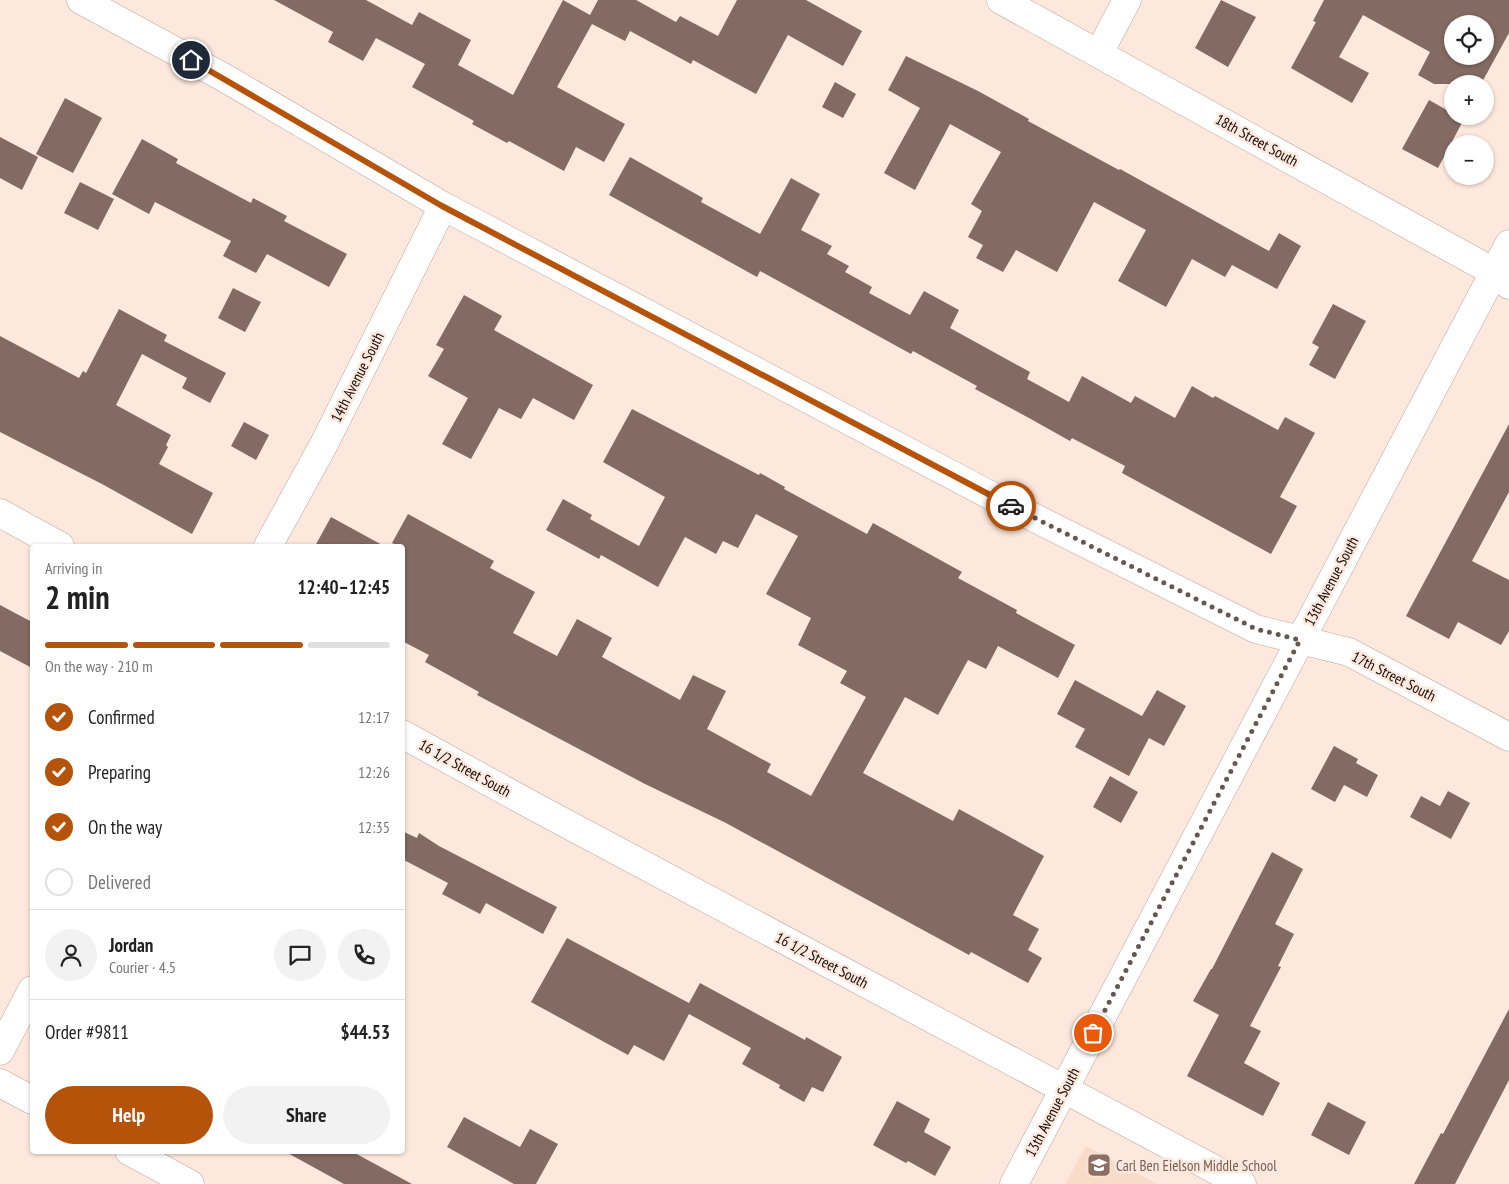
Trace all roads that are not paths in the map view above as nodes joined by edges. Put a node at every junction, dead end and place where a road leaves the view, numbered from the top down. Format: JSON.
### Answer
{"nodes":[{"id":1,"x":81,"y":0,"type":"edge"},
{"id":2,"x":1001,"y":0,"type":"edge"},
{"id":3,"x":1127,"y":0,"type":"edge"},
{"id":4,"x":1099,"y":53,"type":"junction"},
{"id":5,"x":442,"y":206,"type":"junction"},
{"id":6,"x":1509,"y":244,"type":"edge"},
{"id":7,"x":1502,"y":278,"type":"edge"},
{"id":8,"x":0,"y":513,"type":"edge"},
{"id":9,"x":56,"y":544,"type":"edge"},
{"id":10,"x":269,"y":544,"type":"edge"},
{"id":11,"x":1300,"y":640,"type":"junction"},
{"id":12,"x":405,"y":736,"type":"edge"},
{"id":13,"x":1509,"y":737,"type":"edge"},
{"id":14,"x":30,"y":994,"type":"edge"},
{"id":15,"x":0,"y":1051,"type":"edge"},
{"id":16,"x":0,"y":1083,"type":"edge"},
{"id":17,"x":1064,"y":1089,"type":"junction"},
{"id":18,"x":30,"y":1099,"type":"edge"},
{"id":19,"x":135,"y":1154,"type":"edge"},
{"id":20,"x":190,"y":1184,"type":"edge"},
{"id":21,"x":1014,"y":1184,"type":"edge"},
{"id":22,"x":1242,"y":1184,"type":"edge"}],
"edges":[{"from":1,"to":5,"type":"street","name":"17th Street South"},
{"from":2,"to":4,"type":"street","name":"18th Street South"},
{"from":3,"to":4,"type":"street"},
{"from":4,"to":7,"type":"street","name":"18th Street South"},
{"from":5,"to":10,"type":"street","name":"14th Avenue South"},
{"from":5,"to":11,"type":"street","name":"17th Street South"},
{"from":6,"to":7,"type":"street","name":"13th Avenue South"},
{"from":7,"to":11,"type":"street","name":"13th Avenue South"},
{"from":8,"to":9,"type":"street"},
{"from":11,"to":13,"type":"street","name":"17th Street South"},
{"from":11,"to":17,"type":"street","name":"13th Avenue South"},
{"from":12,"to":17,"type":"street","name":"16 1/2 Street South"},
{"from":14,"to":15,"type":"street"},
{"from":16,"to":18,"type":"street"},
{"from":17,"to":21,"type":"street","name":"13th Avenue South"},
{"from":17,"to":22,"type":"street","name":"16 1/2 Street South"},
{"from":19,"to":20,"type":"street"}]}
